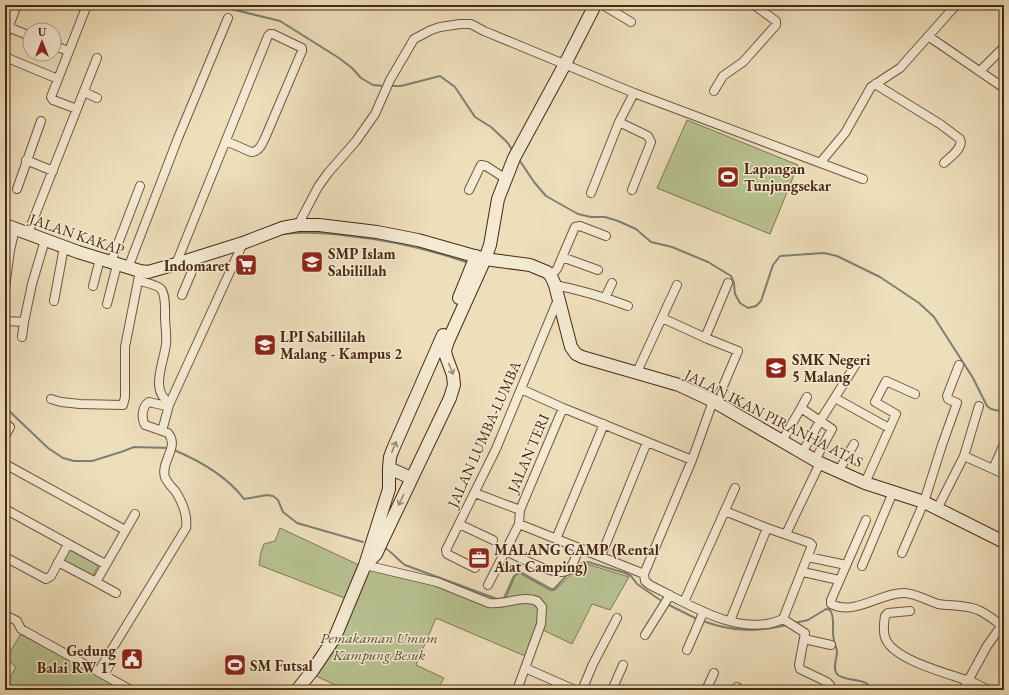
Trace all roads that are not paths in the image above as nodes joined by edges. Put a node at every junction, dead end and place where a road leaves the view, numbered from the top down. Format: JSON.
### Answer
{"nodes":[{"id":1,"x":17,"y":5,"type":"edge"},
{"id":2,"x":87,"y":5,"type":"edge"},
{"id":3,"x":595,"y":5,"type":"edge"},
{"id":4,"x":603,"y":5,"type":"edge"},
{"id":5,"x":754,"y":5,"type":"edge"},
{"id":6,"x":956,"y":5,"type":"edge"},
{"id":7,"x":228,"y":18,"type":"dead end"},
{"id":8,"x":631,"y":22,"type":"dead end"},
{"id":9,"x":8,"y":27,"type":"junction"},
{"id":10,"x":22,"y":33,"type":"edge"},
{"id":11,"x":5,"y":36,"type":"edge"},
{"id":12,"x":928,"y":36,"type":"junction"},
{"id":13,"x":1004,"y":47,"type":"edge"},
{"id":14,"x":62,"y":49,"type":"edge"},
{"id":15,"x":69,"y":52,"type":"junction"},
{"id":16,"x":5,"y":57,"type":"edge"},
{"id":17,"x":97,"y":58,"type":"dead end"},
{"id":18,"x":565,"y":64,"type":"junction"},
{"id":19,"x":980,"y":71,"type":"junction"},
{"id":20,"x":58,"y":79,"type":"junction"},
{"id":21,"x":875,"y":84,"type":"junction"},
{"id":22,"x":1004,"y":88,"type":"edge"},
{"id":23,"x":714,"y":90,"type":"dead end"},
{"id":24,"x":84,"y":92,"type":"junction"},
{"id":25,"x":634,"y":93,"type":"junction"},
{"id":26,"x":97,"y":98,"type":"dead end"},
{"id":27,"x":77,"y":109,"type":"junction"},
{"id":28,"x":41,"y":121,"type":"dead end"},
{"id":29,"x":619,"y":122,"type":"junction"},
{"id":30,"x":226,"y":140,"type":"junction"},
{"id":31,"x":26,"y":160,"type":"junction"},
{"id":32,"x":820,"y":163,"type":"junction"},
{"id":33,"x":944,"y":163,"type":"dead end"},
{"id":34,"x":53,"y":172,"type":"junction"},
{"id":35,"x":506,"y":179,"type":"junction"},
{"id":36,"x":863,"y":179,"type":"dead end"},
{"id":37,"x":140,"y":186,"type":"dead end"},
{"id":38,"x":17,"y":189,"type":"dead end"},
{"id":39,"x":469,"y":190,"type":"dead end"},
{"id":40,"x":632,"y":190,"type":"dead end"},
{"id":41,"x":590,"y":192,"type":"dead end"},
{"id":42,"x":298,"y":225,"type":"junction"},
{"id":43,"x":10,"y":227,"type":"edge"},
{"id":44,"x":28,"y":233,"type":"junction"},
{"id":45,"x":606,"y":236,"type":"dead end"},
{"id":46,"x":45,"y":240,"type":"junction"},
{"id":47,"x":243,"y":243,"type":"junction"},
{"id":48,"x":64,"y":247,"type":"junction"},
{"id":49,"x":198,"y":257,"type":"junction"},
{"id":50,"x":562,"y":257,"type":"junction"},
{"id":51,"x":481,"y":258,"type":"junction"},
{"id":52,"x":176,"y":264,"type":"junction"},
{"id":53,"x":122,"y":268,"type":"junction"},
{"id":54,"x":598,"y":270,"type":"dead end"},
{"id":55,"x":612,"y":283,"type":"dead end"},
{"id":56,"x":728,"y":283,"type":"dead end"},
{"id":57,"x":678,"y":285,"type":"dead end"},
{"id":58,"x":92,"y":286,"type":"dead end"},
{"id":59,"x":555,"y":286,"type":"junction"},
{"id":60,"x":5,"y":288,"type":"edge"},
{"id":61,"x":182,"y":294,"type":"dead end"},
{"id":62,"x":605,"y":298,"type":"junction"},
{"id":63,"x":54,"y":301,"type":"dead end"},
{"id":64,"x":107,"y":304,"type":"dead end"},
{"id":65,"x":628,"y":306,"type":"dead end"},
{"id":66,"x":662,"y":318,"type":"junction"},
{"id":67,"x":5,"y":321,"type":"edge"},
{"id":68,"x":24,"y":322,"type":"junction"},
{"id":69,"x":22,"y":337,"type":"dead end"},
{"id":70,"x":705,"y":338,"type":"junction"},
{"id":71,"x":856,"y":364,"type":"dead end"},
{"id":72,"x":959,"y":365,"type":"dead end"},
{"id":73,"x":637,"y":372,"type":"junction"},
{"id":74,"x":520,"y":389,"type":"junction"},
{"id":75,"x":915,"y":394,"type":"dead end"},
{"id":76,"x":807,"y":397,"type":"dead end"},
{"id":77,"x":835,"y":398,"type":"junction"},
{"id":78,"x":51,"y":399,"type":"dead end"},
{"id":79,"x":714,"y":402,"type":"junction"},
{"id":80,"x":170,"y":404,"type":"junction"},
{"id":81,"x":979,"y":406,"type":"dead end"},
{"id":82,"x":562,"y":408,"type":"junction"},
{"id":83,"x":801,"y":408,"type":"junction"},
{"id":84,"x":820,"y":420,"type":"junction"},
{"id":85,"x":5,"y":423,"type":"edge"},
{"id":86,"x":604,"y":424,"type":"junction"},
{"id":87,"x":890,"y":428,"type":"junction"},
{"id":88,"x":162,"y":431,"type":"junction"},
{"id":89,"x":5,"y":436,"type":"edge"},
{"id":90,"x":782,"y":441,"type":"junction"},
{"id":91,"x":647,"y":442,"type":"junction"},
{"id":92,"x":854,"y":444,"type":"dead end"},
{"id":93,"x":1004,"y":444,"type":"edge"},
{"id":94,"x":802,"y":453,"type":"junction"},
{"id":95,"x":964,"y":456,"type":"junction"},
{"id":96,"x":692,"y":460,"type":"junction"},
{"id":97,"x":817,"y":462,"type":"junction"},
{"id":98,"x":5,"y":464,"type":"edge"},
{"id":99,"x":389,"y":468,"type":"junction"},
{"id":100,"x":993,"y":469,"type":"junction"},
{"id":101,"x":838,"y":472,"type":"junction"},
{"id":102,"x":1004,"y":474,"type":"edge"},
{"id":103,"x":411,"y":478,"type":"junction"},
{"id":104,"x":865,"y":482,"type":"junction"},
{"id":105,"x":735,"y":488,"type":"dead end"},
{"id":106,"x":893,"y":492,"type":"junction"},
{"id":107,"x":475,"y":493,"type":"junction"},
{"id":108,"x":924,"y":502,"type":"junction"},
{"id":109,"x":5,"y":509,"type":"edge"},
{"id":110,"x":937,"y":509,"type":"junction"},
{"id":111,"x":520,"y":510,"type":"junction"},
{"id":112,"x":725,"y":511,"type":"junction"},
{"id":113,"x":135,"y":514,"type":"dead end"},
{"id":114,"x":866,"y":520,"type":"dead end"},
{"id":115,"x":459,"y":524,"type":"junction"},
{"id":116,"x":519,"y":524,"type":"junction"},
{"id":117,"x":767,"y":528,"type":"junction"},
{"id":118,"x":125,"y":530,"type":"junction"},
{"id":119,"x":786,"y":534,"type":"junction"},
{"id":120,"x":556,"y":539,"type":"junction"},
{"id":121,"x":493,"y":540,"type":"dead end"},
{"id":122,"x":1004,"y":542,"type":"edge"},
{"id":123,"x":68,"y":544,"type":"junction"},
{"id":124,"x":579,"y":548,"type":"junction"},
{"id":125,"x":506,"y":551,"type":"junction"},
{"id":126,"x":902,"y":553,"type":"dead end"},
{"id":127,"x":601,"y":556,"type":"junction"},
{"id":128,"x":5,"y":557,"type":"edge"},
{"id":129,"x":808,"y":557,"type":"junction"},
{"id":130,"x":58,"y":562,"type":"junction"},
{"id":131,"x":105,"y":564,"type":"junction"},
{"id":132,"x":365,"y":565,"type":"junction"},
{"id":133,"x":846,"y":565,"type":"junction"},
{"id":134,"x":862,"y":566,"type":"dead end"},
{"id":135,"x":475,"y":568,"type":"dead end"},
{"id":136,"x":802,"y":572,"type":"junction"},
{"id":137,"x":644,"y":574,"type":"junction"},
{"id":138,"x":840,"y":580,"type":"junction"},
{"id":139,"x":96,"y":582,"type":"junction"},
{"id":140,"x":488,"y":585,"type":"dead end"},
{"id":141,"x":116,"y":593,"type":"dead end"},
{"id":142,"x":666,"y":600,"type":"junction"},
{"id":143,"x":684,"y":602,"type":"junction"},
{"id":144,"x":910,"y":611,"type":"dead end"},
{"id":145,"x":702,"y":614,"type":"junction"},
{"id":146,"x":5,"y":615,"type":"edge"},
{"id":147,"x":617,"y":618,"type":"dead end"},
{"id":148,"x":730,"y":621,"type":"junction"},
{"id":149,"x":786,"y":622,"type":"junction"},
{"id":150,"x":1002,"y":624,"type":"edge"},
{"id":151,"x":645,"y":635,"type":"dead end"},
{"id":152,"x":804,"y":639,"type":"junction"},
{"id":153,"x":831,"y":645,"type":"dead end"},
{"id":154,"x":687,"y":650,"type":"dead end"},
{"id":155,"x":623,"y":665,"type":"dead end"},
{"id":156,"x":525,"y":668,"type":"junction"},
{"id":157,"x":98,"y":672,"type":"junction"},
{"id":158,"x":714,"y":673,"type":"dead end"},
{"id":159,"x":968,"y":680,"type":"junction"},
{"id":160,"x":131,"y":690,"type":"edge"},
{"id":161,"x":297,"y":690,"type":"edge"},
{"id":162,"x":517,"y":690,"type":"edge"},
{"id":163,"x":575,"y":690,"type":"edge"},
{"id":164,"x":582,"y":690,"type":"edge"},
{"id":165,"x":612,"y":690,"type":"edge"},
{"id":166,"x":706,"y":690,"type":"edge"},
{"id":167,"x":830,"y":690,"type":"edge"},
{"id":168,"x":963,"y":690,"type":"edge"},
{"id":169,"x":988,"y":690,"type":"edge"}],
"edges":[{"from":1,"to":9,"type":"street"},
{"from":2,"to":15,"type":"street"},
{"from":3,"to":18,"type":"street"},
{"from":4,"to":8,"type":"street"},
{"from":5,"to":23,"type":"street"},
{"from":6,"to":12,"type":"street"},
{"from":7,"to":53,"type":"street"},
{"from":9,"to":10,"type":"street"},
{"from":9,"to":11,"type":"street"},
{"from":12,"to":19,"type":"street"},
{"from":12,"to":21,"type":"street"},
{"from":13,"to":19,"type":"street"},
{"from":14,"to":15,"type":"street"},
{"from":15,"to":20,"type":"street"},
{"from":16,"to":20,"type":"street"},
{"from":17,"to":24,"type":"street"},
{"from":18,"to":25,"type":"street"},
{"from":18,"to":35,"type":"street"},
{"from":18,"to":42,"type":"street"},
{"from":19,"to":22,"type":"street"},
{"from":20,"to":27,"type":"street"},
{"from":21,"to":32,"type":"street"},
{"from":21,"to":33,"type":"street"},
{"from":24,"to":26,"type":"street"},
{"from":24,"to":27,"type":"street"},
{"from":25,"to":29,"type":"street"},
{"from":25,"to":32,"type":"street"},
{"from":27,"to":34,"type":"street"},
{"from":28,"to":31,"type":"street"},
{"from":29,"to":40,"type":"street"},
{"from":29,"to":41,"type":"street"},
{"from":30,"to":30,"type":"street"},
{"from":30,"to":52,"type":"street"},
{"from":31,"to":34,"type":"street"},
{"from":31,"to":38,"type":"street"},
{"from":32,"to":36,"type":"street"},
{"from":34,"to":44,"type":"street"},
{"from":35,"to":39,"type":"street"},
{"from":35,"to":51,"type":"street"},
{"from":37,"to":53,"type":"street"},
{"from":42,"to":47,"type":"street"},
{"from":42,"to":51,"type":"street"},
{"from":43,"to":44,"type":"street","name":"JALAN KAKAP"},
{"from":43,"to":60,"type":"street"},
{"from":44,"to":46,"type":"street","name":"JALAN KAKAP"},
{"from":45,"to":50,"type":"street","name":"JALAN LUMBA-LUMBA"},
{"from":46,"to":48,"type":"street","name":"JALAN KAKAP"},
{"from":46,"to":68,"type":"street"},
{"from":47,"to":49,"type":"street"},
{"from":47,"to":80,"type":"street"},
{"from":48,"to":53,"type":"street","name":"JALAN KAKAP"},
{"from":48,"to":63,"type":"street"},
{"from":49,"to":52,"type":"street"},
{"from":49,"to":61,"type":"street"},
{"from":50,"to":54,"type":"street"},
{"from":50,"to":59,"type":"street","name":"JALAN LUMBA-LUMBA"},
{"from":51,"to":59,"type":"street"},
{"from":99,"to":51,"type":"street","one_way":true},
{"from":51,"to":103,"type":"street","one_way":true},
{"from":52,"to":53,"type":"street"},
{"from":53,"to":58,"type":"street"},
{"from":53,"to":64,"type":"street"},
{"from":53,"to":78,"type":"street"},
{"from":53,"to":80,"type":"street"},
{"from":55,"to":62,"type":"street"},
{"from":56,"to":70,"type":"street"},
{"from":57,"to":66,"type":"street"},
{"from":59,"to":62,"type":"street"},
{"from":59,"to":73,"type":"street","name":"JALAN IKAN PIRANHA ATAS"},
{"from":59,"to":74,"type":"street","name":"JALAN LUMBA-LUMBA"},
{"from":62,"to":65,"type":"street"},
{"from":66,"to":70,"type":"street"},
{"from":66,"to":73,"type":"street"},
{"from":67,"to":68,"type":"street"},
{"from":68,"to":69,"type":"street"},
{"from":70,"to":79,"type":"street"},
{"from":71,"to":77,"type":"street"},
{"from":72,"to":108,"type":"street"},
{"from":73,"to":79,"type":"street","name":"JALAN IKAN PIRANHA ATAS"},
{"from":74,"to":82,"type":"street"},
{"from":74,"to":107,"type":"street","name":"JALAN LUMBA-LUMBA"},
{"from":75,"to":87,"type":"street"},
{"from":76,"to":83,"type":"street"},
{"from":77,"to":84,"type":"street"},
{"from":77,"to":87,"type":"street"},
{"from":79,"to":90,"type":"street","name":"JALAN IKAN PIRANHA ATAS"},
{"from":79,"to":96,"type":"street"},
{"from":80,"to":88,"type":"street"},
{"from":80,"to":88,"type":"street"},
{"from":81,"to":95,"type":"street"},
{"from":82,"to":86,"type":"street"},
{"from":82,"to":111,"type":"street","name":"JALAN TERI"},
{"from":83,"to":84,"type":"street"},
{"from":83,"to":90,"type":"street"},
{"from":84,"to":94,"type":"street"},
{"from":84,"to":97,"type":"street"},
{"from":85,"to":89,"type":"street"},
{"from":86,"to":91,"type":"street"},
{"from":86,"to":120,"type":"street"},
{"from":87,"to":104,"type":"street"},
{"from":88,"to":157,"type":"street"},
{"from":90,"to":94,"type":"street","name":"JALAN IKAN PIRANHA ATAS"},
{"from":91,"to":96,"type":"street"},
{"from":91,"to":127,"type":"street"},
{"from":92,"to":101,"type":"street"},
{"from":93,"to":100,"type":"street"},
{"from":94,"to":97,"type":"street","name":"JALAN IKAN PIRANHA ATAS"},
{"from":95,"to":100,"type":"street"},
{"from":95,"to":110,"type":"street"},
{"from":96,"to":137,"type":"street"},
{"from":97,"to":101,"type":"street","name":"JALAN IKAN PIRANHA ATAS"},
{"from":97,"to":119,"type":"street"},
{"from":98,"to":118,"type":"street"},
{"from":99,"to":103,"type":"street"},
{"from":99,"to":132,"type":"street"},
{"from":100,"to":102,"type":"street"},
{"from":101,"to":104,"type":"street","name":"JALAN IKAN PIRANHA ATAS"},
{"from":103,"to":132,"type":"street","one_way":true},
{"from":104,"to":106,"type":"street","name":"JALAN IKAN PIRANHA ATAS"},
{"from":105,"to":112,"type":"street"},
{"from":106,"to":108,"type":"street","name":"JALAN IKAN PIRANHA ATAS"},
{"from":106,"to":134,"type":"street"},
{"from":107,"to":111,"type":"street"},
{"from":107,"to":115,"type":"street","name":"JALAN LUMBA-LUMBA"},
{"from":108,"to":110,"type":"street","name":"JALAN IKAN PIRANHA ATAS"},
{"from":108,"to":126,"type":"street"},
{"from":109,"to":123,"type":"street"},
{"from":110,"to":122,"type":"street","name":"JALAN IKAN PIRANHA ATAS"},
{"from":111,"to":116,"type":"street","name":"JALAN TERI"},
{"from":112,"to":117,"type":"street"},
{"from":112,"to":143,"type":"street"},
{"from":113,"to":118,"type":"street"},
{"from":114,"to":133,"type":"street"},
{"from":115,"to":121,"type":"street"},
{"from":115,"to":135,"type":"street","name":"JALAN LUMBA-LUMBA"},
{"from":116,"to":120,"type":"street"},
{"from":116,"to":125,"type":"street"},
{"from":117,"to":119,"type":"street"},
{"from":117,"to":148,"type":"street"},
{"from":118,"to":131,"type":"street"},
{"from":119,"to":129,"type":"street"},
{"from":120,"to":124,"type":"street"},
{"from":123,"to":130,"type":"street"},
{"from":123,"to":131,"type":"street"},
{"from":124,"to":125,"type":"street"},
{"from":124,"to":127,"type":"street"},
{"from":125,"to":140,"type":"street"},
{"from":127,"to":137,"type":"street"},
{"from":128,"to":130,"type":"street"},
{"from":129,"to":133,"type":"street"},
{"from":129,"to":136,"type":"street"},
{"from":130,"to":139,"type":"street"},
{"from":131,"to":139,"type":"street"},
{"from":132,"to":156,"type":"street"},
{"from":132,"to":161,"type":"street"},
{"from":133,"to":138,"type":"street"},
{"from":136,"to":138,"type":"street"},
{"from":136,"to":149,"type":"street"},
{"from":137,"to":142,"type":"street"},
{"from":138,"to":150,"type":"street"},
{"from":139,"to":141,"type":"street"},
{"from":142,"to":143,"type":"street"},
{"from":142,"to":151,"type":"street"},
{"from":143,"to":145,"type":"street"},
{"from":144,"to":159,"type":"street"},
{"from":145,"to":148,"type":"street"},
{"from":145,"to":154,"type":"street"},
{"from":146,"to":157,"type":"street"},
{"from":147,"to":164,"type":"street"},
{"from":148,"to":149,"type":"street"},
{"from":149,"to":152,"type":"street"},
{"from":150,"to":159,"type":"street"},
{"from":152,"to":153,"type":"street"},
{"from":152,"to":167,"type":"street"},
{"from":155,"to":165,"type":"street"},
{"from":156,"to":162,"type":"street"},
{"from":156,"to":163,"type":"street"},
{"from":157,"to":160,"type":"street"},
{"from":158,"to":166,"type":"street"},
{"from":159,"to":168,"type":"street"},
{"from":159,"to":169,"type":"street"}]}
